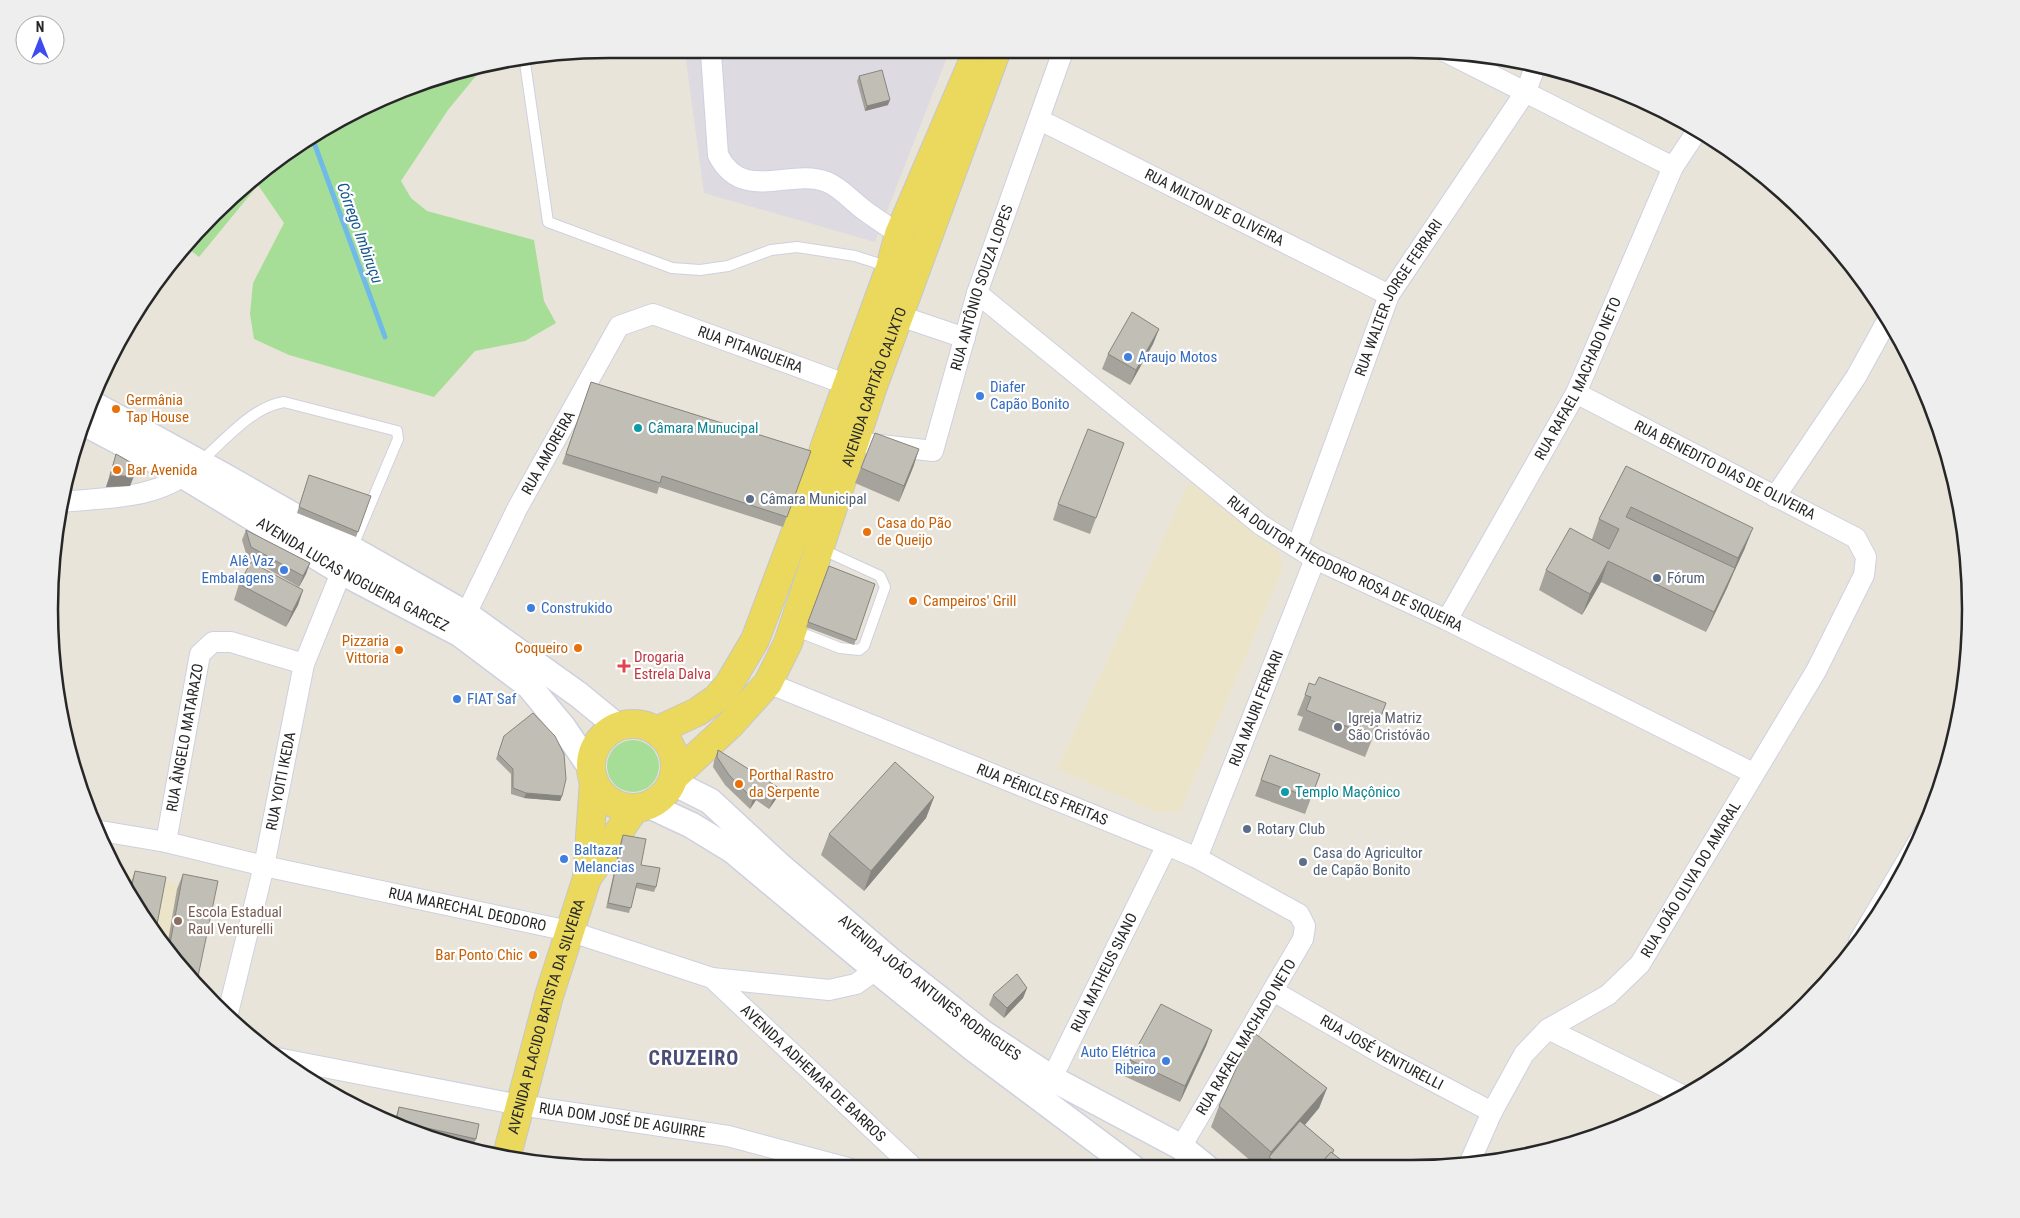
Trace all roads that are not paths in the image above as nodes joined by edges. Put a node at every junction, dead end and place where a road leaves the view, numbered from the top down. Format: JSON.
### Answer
{"nodes":[{"id":1,"x":711,"y":58,"type":"edge"},
{"id":2,"x":974,"y":58,"type":"edge"},
{"id":3,"x":994,"y":58,"type":"edge"},
{"id":4,"x":1061,"y":58,"type":"edge"},
{"id":5,"x":1463,"y":60,"type":"edge"},
{"id":6,"x":525,"y":64,"type":"edge"},
{"id":7,"x":1533,"y":71,"type":"edge"},
{"id":8,"x":1526,"y":91,"type":"junction"},
{"id":9,"x":1040,"y":120,"type":"junction"},
{"id":10,"x":1694,"y":135,"type":"edge"},
{"id":11,"x":1673,"y":167,"type":"junction"},
{"id":12,"x":899,"y":234,"type":"junction"},
{"id":13,"x":890,"y":268,"type":"junction"},
{"id":14,"x":977,"y":293,"type":"junction"},
{"id":15,"x":1389,"y":295,"type":"junction"},
{"id":16,"x":653,"y":314,"type":"joint"},
{"id":17,"x":900,"y":316,"type":"junction"},
{"id":18,"x":1884,"y":325,"type":"edge"},
{"id":19,"x":965,"y":338,"type":"junction"},
{"id":20,"x":848,"y":386,"type":"junction"},
{"id":21,"x":1576,"y":393,"type":"junction"},
{"id":22,"x":96,"y":406,"type":"edge"},
{"id":23,"x":89,"y":425,"type":"edge"},
{"id":24,"x":855,"y":442,"type":"junction"},
{"id":25,"x":192,"y":469,"type":"junction"},
{"id":26,"x":1775,"y":497,"type":"junction"},
{"id":27,"x":68,"y":501,"type":"edge"},
{"id":28,"x":1297,"y":547,"type":"junction"},
{"id":29,"x":820,"y":548,"type":"junction"},
{"id":30,"x":352,"y":549,"type":"junction"},
{"id":31,"x":1866,"y":557,"type":"joint"},
{"id":32,"x":1315,"y":559,"type":"junction"},
{"id":33,"x":340,"y":571,"type":"junction"},
{"id":34,"x":466,"y":614,"type":"junction"},
{"id":35,"x":1447,"y":620,"type":"junction"},
{"id":36,"x":793,"y":630,"type":"junction"},
{"id":37,"x":503,"y":653,"type":"junction"},
{"id":38,"x":304,"y":664,"type":"junction"},
{"id":39,"x":768,"y":683,"type":"junction"},
{"id":40,"x":618,"y":727,"type":"junction"},
{"id":41,"x":656,"y":731,"type":"junction"},
{"id":42,"x":1753,"y":773,"type":"junction"},
{"id":43,"x":592,"y":775,"type":"junction"},
{"id":44,"x":673,"y":780,"type":"junction"},
{"id":45,"x":642,"y":807,"type":"junction"},
{"id":46,"x":104,"y":831,"type":"edge"},
{"id":47,"x":166,"y":842,"type":"junction"},
{"id":48,"x":1167,"y":846,"type":"junction"},
{"id":49,"x":1197,"y":858,"type":"junction"},
{"id":50,"x":264,"y":866,"type":"junction"},
{"id":51,"x":587,"y":878,"type":"junction"},
{"id":52,"x":1305,"y":926,"type":"joint"},
{"id":53,"x":569,"y":932,"type":"junction"},
{"id":54,"x":883,"y":965,"type":"junction"},
{"id":55,"x":712,"y":978,"type":"junction"},
{"id":56,"x":1273,"y":991,"type":"junction"},
{"id":57,"x":229,"y":1009,"type":"edge"},
{"id":58,"x":1548,"y":1029,"type":"junction"},
{"id":59,"x":293,"y":1061,"type":"edge"},
{"id":60,"x":1047,"y":1089,"type":"junction"},
{"id":61,"x":1677,"y":1092,"type":"edge"},
{"id":62,"x":520,"y":1105,"type":"junction"},
{"id":63,"x":1492,"y":1112,"type":"junction"},
{"id":64,"x":1181,"y":1146,"type":"junction"},
{"id":65,"x":508,"y":1151,"type":"edge"},
{"id":66,"x":1472,"y":1157,"type":"edge"},
{"id":67,"x":818,"y":1160,"type":"edge"},
{"id":68,"x":905,"y":1160,"type":"edge"},
{"id":69,"x":1124,"y":1160,"type":"edge"},
{"id":70,"x":1198,"y":1160,"type":"edge"}],
"edges":[{"from":1,"to":12,"type":"street"},
{"from":2,"to":12,"type":"main road","name":"AVENIDA CAPITÃO CALIXTO"},
{"from":3,"to":17,"type":"main road","name":"AVENIDA CAPITÃO CALIXTO"},
{"from":4,"to":9,"type":"street","name":"RUA ANTÔNIO SOUZA LOPES"},
{"from":5,"to":8,"type":"street"},
{"from":6,"to":13,"type":"lane"},
{"from":7,"to":8,"type":"street","name":"RUA WALTER JORGE FERRARI"},
{"from":8,"to":11,"type":"street"},
{"from":8,"to":15,"type":"street","name":"RUA WALTER JORGE FERRARI"},
{"from":9,"to":14,"type":"street","name":"RUA ANTÔNIO SOUZA LOPES"},
{"from":9,"to":15,"type":"street","name":"RUA MILTON DE OLIVEIRA"},
{"from":10,"to":11,"type":"street","name":"RUA RAFAEL MACHADO NETO"},
{"from":11,"to":21,"type":"street","name":"RUA RAFAEL MACHADO NETO"},
{"from":12,"to":13,"type":"main road","name":"AVENIDA CAPITÃO CALIXTO"},
{"from":13,"to":20,"type":"main road","name":"AVENIDA CAPITÃO CALIXTO"},
{"from":14,"to":19,"type":"street","name":"RUA ANTÔNIO SOUZA LOPES"},
{"from":14,"to":28,"type":"street","name":"RUA DOUTOR THEODORO ROSA DE SIQUEIRA"},
{"from":15,"to":28,"type":"street","name":"RUA WALTER JORGE FERRARI"},
{"from":16,"to":20,"type":"street","name":"RUA PITANGUEIRA"},
{"from":16,"to":34,"type":"street","name":"RUA AMOREIRA"},
{"from":17,"to":19,"type":"street"},
{"from":17,"to":24,"type":"main road","name":"AVENIDA CAPITÃO CALIXTO"},
{"from":18,"to":26,"type":"street"},
{"from":19,"to":24,"type":"street","name":"RUA ANTÔNIO SOUZA LOPES"},
{"from":20,"to":41,"type":"main road","name":"AVENIDA CAPITÃO CALIXTO"},
{"from":21,"to":26,"type":"street","name":"RUA BENEDITO DIAS DE OLIVEIRA"},
{"from":21,"to":35,"type":"street","name":"RUA RAFAEL MACHADO NETO"},
{"from":22,"to":25,"type":"street","name":"AVENIDA LUCAS NOGUEIRA GARCEZ"},
{"from":23,"to":25,"type":"street","name":"AVENIDA LUCAS NOGUEIRA GARCEZ"},
{"from":24,"to":29,"type":"main road","name":"AVENIDA CAPITÃO CALIXTO"},
{"from":25,"to":27,"type":"street"},
{"from":25,"to":30,"type":"street","name":"AVENIDA LUCAS NOGUEIRA GARCEZ"},
{"from":25,"to":30,"type":"lane"},
{"from":25,"to":33,"type":"street","name":"AVENIDA LUCAS NOGUEIRA GARCEZ"},
{"from":26,"to":31,"type":"street","name":"RUA BENEDITO DIAS DE OLIVEIRA"},
{"from":28,"to":32,"type":"street","name":"RUA DOUTOR THEODORO ROSA DE SIQUEIRA"},
{"from":29,"to":36,"type":"main road","name":"AVENIDA CAPITÃO CALIXTO"},
{"from":29,"to":36,"type":"lane"},
{"from":30,"to":33,"type":"street","name":"RUA YOITI IKEDA"},
{"from":30,"to":34,"type":"street","name":"AVENIDA LUCAS NOGUEIRA GARCEZ"},
{"from":31,"to":42,"type":"street","name":"RUA JOÃO OLIVA DO AMARAL"},
{"from":32,"to":35,"type":"street","name":"RUA DOUTOR THEODORO ROSA DE SIQUEIRA"},
{"from":32,"to":49,"type":"street","name":"RUA MAURI FERRARI"},
{"from":33,"to":37,"type":"street","name":"AVENIDA LUCAS NOGUEIRA GARCEZ"},
{"from":33,"to":38,"type":"street","name":"RUA YOITI IKEDA"},
{"from":34,"to":37,"type":"street","name":"AVENIDA LUCAS NOGUEIRA GARCEZ"},
{"from":35,"to":42,"type":"street","name":"RUA DOUTOR THEODORO ROSA DE SIQUEIRA"},
{"from":36,"to":39,"type":"main road","name":"AVENIDA CAPITÃO CALIXTO"},
{"from":37,"to":40,"type":"street","name":"AVENIDA LUCAS NOGUEIRA GARCEZ"},
{"from":37,"to":43,"type":"street","name":"AVENIDA LUCAS NOGUEIRA GARCEZ"},
{"from":38,"to":47,"type":"street","name":"RUA ÂNGELO MATARAZO"},
{"from":38,"to":50,"type":"street","name":"RUA YOITI IKEDA"},
{"from":39,"to":44,"type":"main road","name":"AVENIDA CAPITÃO CALIXTO"},
{"from":39,"to":48,"type":"street","name":"RUA PÉRICLES FREITAS"},
{"from":40,"to":41,"type":"main road"},
{"from":40,"to":43,"type":"main road"},
{"from":41,"to":44,"type":"main road"},
{"from":42,"to":58,"type":"street","name":"RUA JOÃO OLIVA DO AMARAL"},
{"from":43,"to":45,"type":"main road"},
{"from":43,"to":51,"type":"main road","name":"AVENIDA PLACIDO BATISTA DA SILVEIRA"},
{"from":44,"to":45,"type":"main road"},
{"from":44,"to":54,"type":"street","name":"AVENIDA JOÃO ANTUNES RODRIGUES"},
{"from":45,"to":51,"type":"main road","name":"AVENIDA PLACIDO BATISTA DA SILVEIRA"},
{"from":45,"to":54,"type":"street","name":"AVENIDA JOÃO ANTUNES RODRIGUES"},
{"from":46,"to":47,"type":"street","name":"RUA MARECHAL DEODORO"},
{"from":47,"to":50,"type":"street","name":"RUA MARECHAL DEODORO"},
{"from":48,"to":49,"type":"street","name":"RUA PÉRICLES FREITAS"},
{"from":48,"to":60,"type":"street","name":"RUA MATHEUS SIANO"},
{"from":49,"to":52,"type":"street","name":"RUA PÉRICLES FREITAS"},
{"from":50,"to":53,"type":"street","name":"RUA MARECHAL DEODORO"},
{"from":50,"to":57,"type":"street","name":"RUA YOITI IKEDA"},
{"from":51,"to":53,"type":"main road","name":"AVENIDA PLACIDO BATISTA DA SILVEIRA"},
{"from":52,"to":56,"type":"street","name":"RUA RAFAEL MACHADO NETO"},
{"from":53,"to":55,"type":"street","name":"RUA MARECHAL DEODORO"},
{"from":53,"to":62,"type":"main road","name":"AVENIDA PLACIDO BATISTA DA SILVEIRA"},
{"from":54,"to":55,"type":"street","name":"RUA MARECHAL DEODORO"},
{"from":54,"to":60,"type":"street","name":"AVENIDA JOÃO ANTUNES RODRIGUES"},
{"from":55,"to":68,"type":"street","name":"AVENIDA ADHEMAR DE BARROS"},
{"from":56,"to":63,"type":"street","name":"RUA JOSÉ VENTURELLI"},
{"from":56,"to":64,"type":"street","name":"RUA RAFAEL MACHADO NETO"},
{"from":58,"to":61,"type":"street"},
{"from":58,"to":63,"type":"street","name":"RUA JOÃO OLIVA DO AMARAL"},
{"from":59,"to":62,"type":"street","name":"RUA DOM JOSÉ DE AGUIRRE"},
{"from":60,"to":64,"type":"street","name":"AVENIDA JOÃO ANTUNES RODRIGUES"},
{"from":60,"to":69,"type":"street","name":"AVENIDA JOÃO ANTUNES RODRIGUES"},
{"from":62,"to":65,"type":"main road","name":"AVENIDA PLACIDO BATISTA DA SILVEIRA"},
{"from":62,"to":67,"type":"street","name":"RUA DOM JOSÉ DE AGUIRRE"},
{"from":63,"to":66,"type":"street","name":"RUA JOÃO OLIVA DO AMARAL"},
{"from":64,"to":70,"type":"street","name":"AVENIDA JOÃO ANTUNES RODRIGUES"}]}
